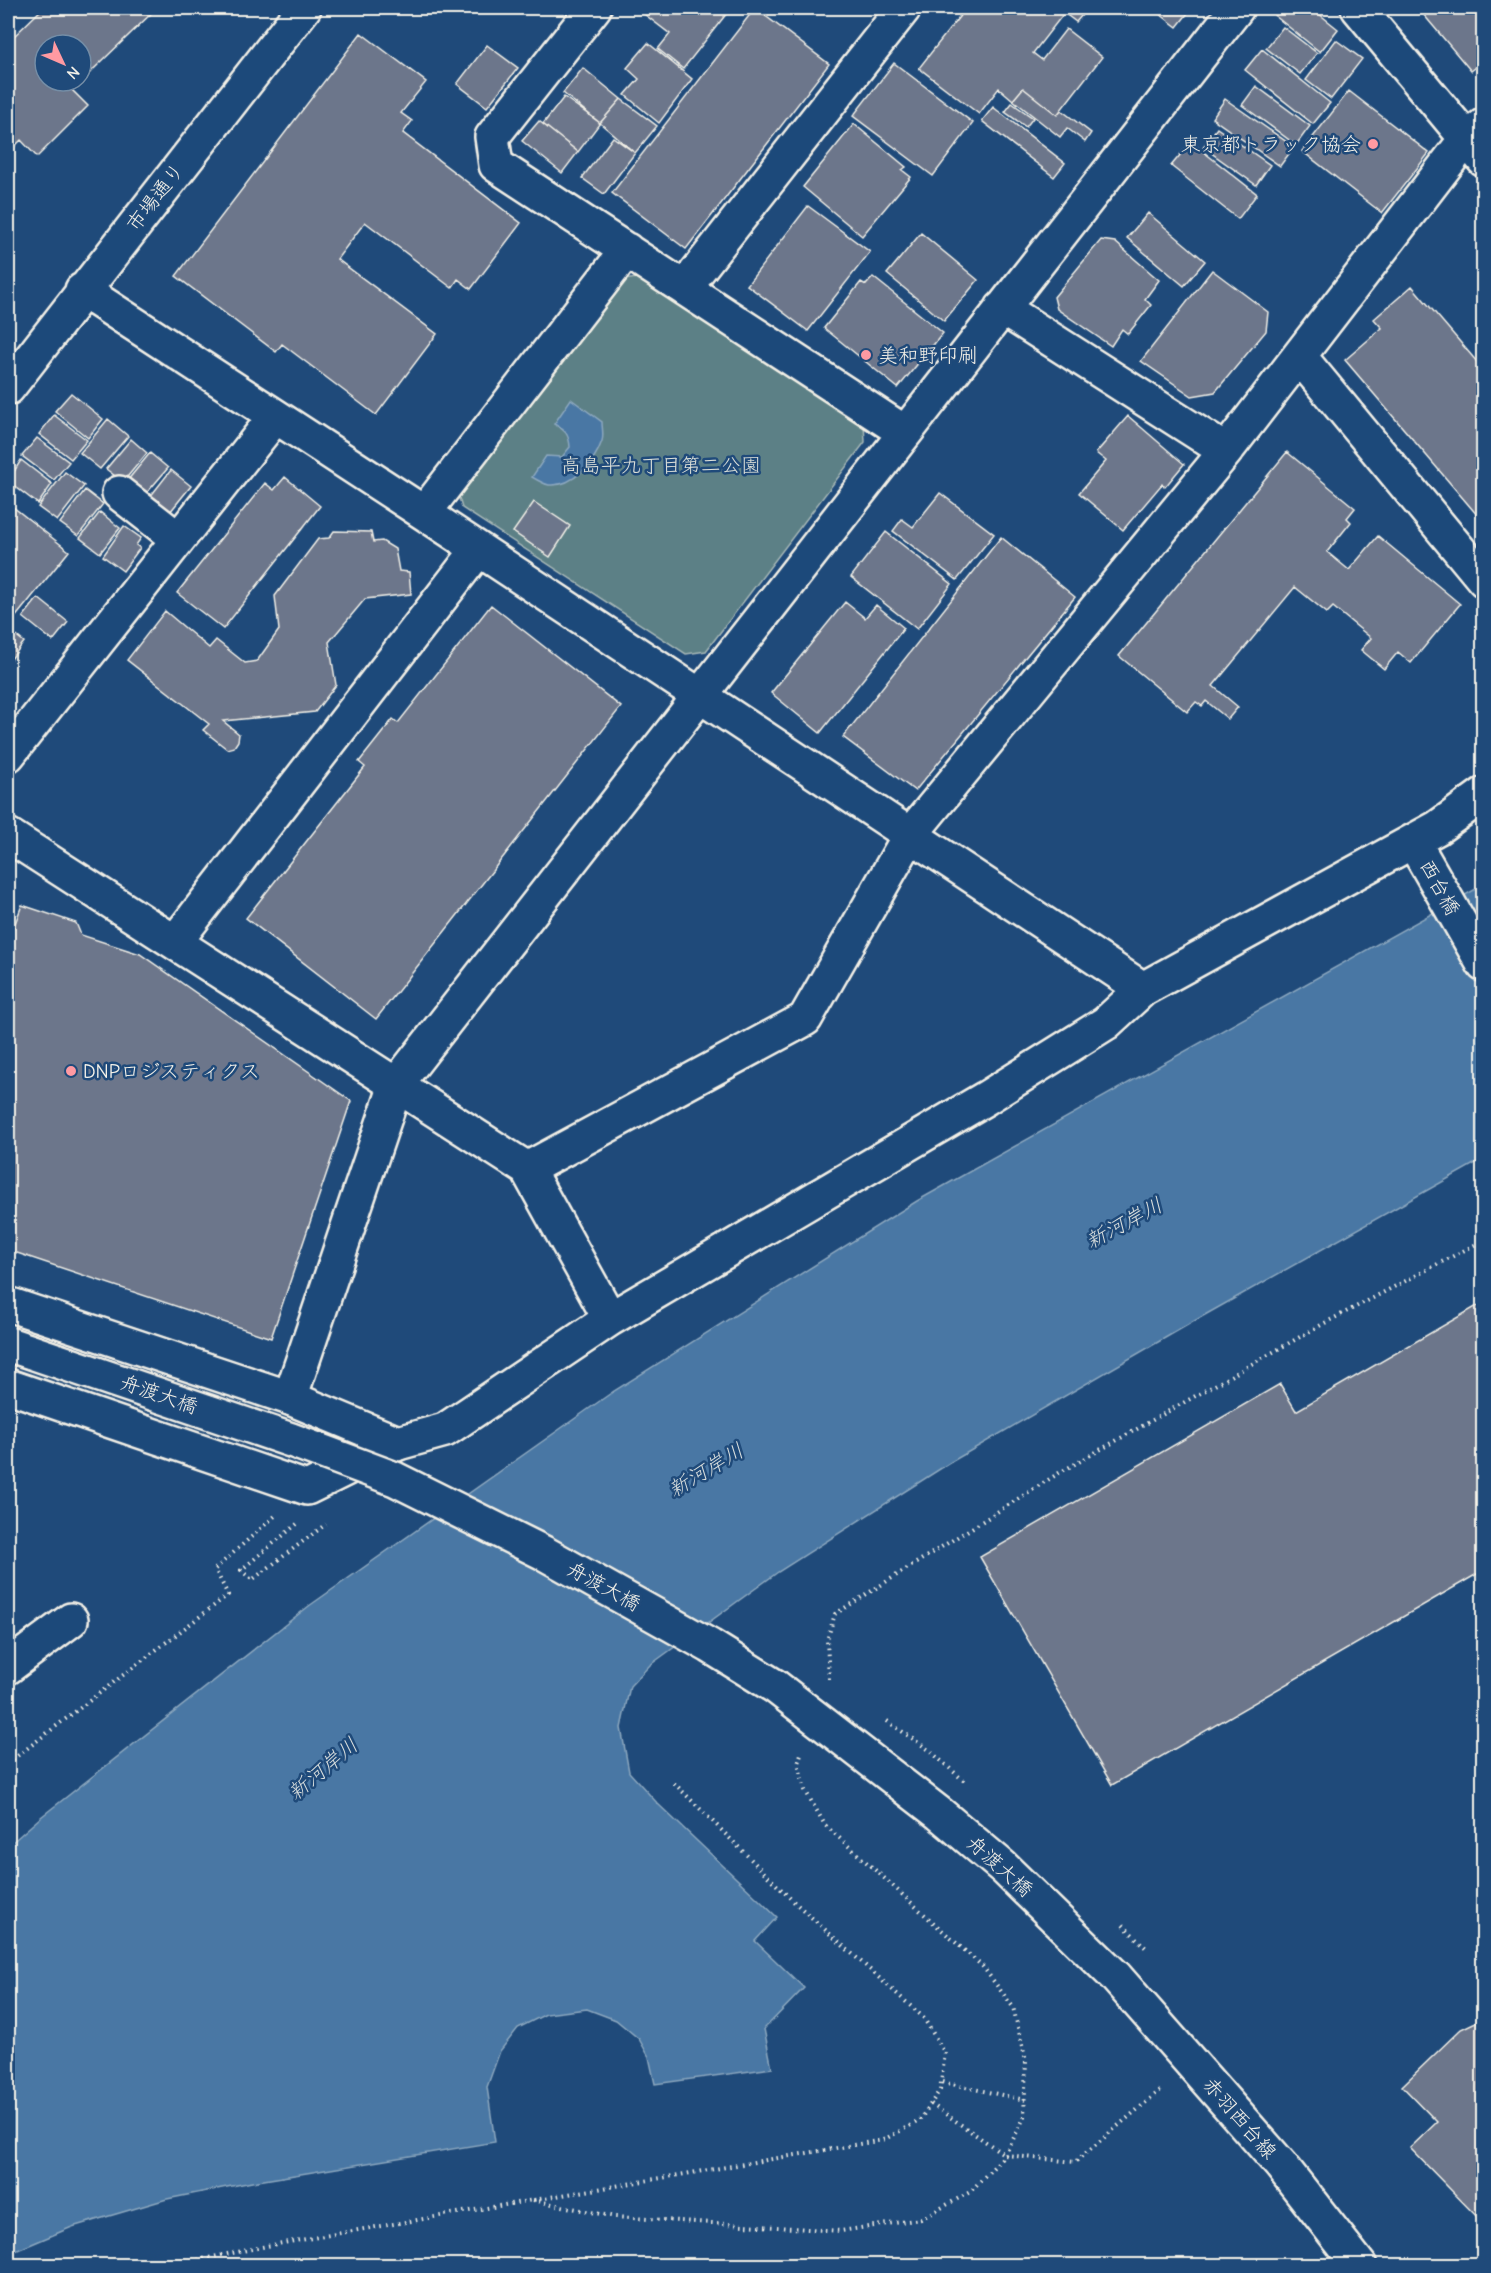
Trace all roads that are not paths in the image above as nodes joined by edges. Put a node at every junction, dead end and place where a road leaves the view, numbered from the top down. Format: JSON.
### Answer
{"nodes":[{"id":1,"x":304,"y":8,"type":"edge"},
{"id":2,"x":594,"y":8,"type":"edge"},
{"id":3,"x":904,"y":8,"type":"edge"},
{"id":4,"x":1237,"y":8,"type":"edge"},
{"id":5,"x":1358,"y":8,"type":"edge"},
{"id":6,"x":1478,"y":142,"type":"edge"},
{"id":7,"x":627,"y":250,"type":"junction"},
{"id":8,"x":685,"y":287,"type":"junction"},
{"id":9,"x":82,"y":290,"type":"junction"},
{"id":10,"x":1002,"y":308,"type":"junction"},
{"id":11,"x":1300,"y":357,"type":"junction"},
{"id":12,"x":8,"y":388,"type":"edge"},
{"id":13,"x":275,"y":417,"type":"junction"},
{"id":14,"x":904,"y":432,"type":"junction"},
{"id":15,"x":1226,"y":451,"type":"junction"},
{"id":16,"x":119,"y":492,"type":"dead end"},
{"id":17,"x":424,"y":513,"type":"junction"},
{"id":18,"x":177,"y":539,"type":"junction"},
{"id":19,"x":478,"y":550,"type":"junction"},
{"id":20,"x":1484,"y":580,"type":"edge"},
{"id":21,"x":699,"y":696,"type":"junction"},
{"id":22,"x":8,"y":755,"type":"edge"},
{"id":23,"x":1484,"y":794,"type":"edge"},
{"id":24,"x":8,"y":835,"type":"edge"},
{"id":25,"x":910,"y":835,"type":"junction"},
{"id":26,"x":1413,"y":841,"type":"junction"},
{"id":27,"x":175,"y":942,"type":"junction"},
{"id":28,"x":1484,"y":965,"type":"edge"},
{"id":29,"x":1143,"y":988,"type":"junction"},
{"id":30,"x":396,"y":1085,"type":"junction"},
{"id":31,"x":527,"y":1169,"type":"junction"},
{"id":32,"x":8,"y":1304,"type":"edge"},
{"id":33,"x":610,"y":1319,"type":"junction"},
{"id":34,"x":8,"y":1344,"type":"edge"},
{"id":35,"x":8,"y":1386,"type":"edge"},
{"id":36,"x":290,"y":1398,"type":"junction"},
{"id":37,"x":399,"y":1443,"type":"junction"},
{"id":38,"x":70,"y":1620,"type":"dead end"},
{"id":39,"x":8,"y":1667,"type":"edge"},
{"id":40,"x":1115,"y":1976,"type":"joint"},
{"id":41,"x":1360,"y":2265,"type":"edge"}],
"edges":[{"from":1,"to":9,"type":"street","name":"市場通り"},
{"from":2,"to":7,"type":"street"},
{"from":3,"to":8,"type":"street"},
{"from":4,"to":10,"type":"street"},
{"from":5,"to":6,"type":"street"},
{"from":6,"to":11,"type":"street"},
{"from":7,"to":8,"type":"street"},
{"from":7,"to":17,"type":"street"},
{"from":8,"to":14,"type":"street"},
{"from":9,"to":12,"type":"street","name":"市場通り"},
{"from":9,"to":13,"type":"street"},
{"from":10,"to":14,"type":"street"},
{"from":10,"to":15,"type":"street"},
{"from":11,"to":15,"type":"street"},
{"from":11,"to":20,"type":"street"},
{"from":13,"to":17,"type":"street"},
{"from":13,"to":18,"type":"street"},
{"from":14,"to":21,"type":"street"},
{"from":15,"to":25,"type":"street"},
{"from":16,"to":18,"type":"street"},
{"from":17,"to":19,"type":"street"},
{"from":18,"to":22,"type":"street"},
{"from":19,"to":21,"type":"street"},
{"from":19,"to":27,"type":"street"},
{"from":21,"to":25,"type":"street"},
{"from":21,"to":30,"type":"street"},
{"from":23,"to":26,"type":"street"},
{"from":24,"to":27,"type":"street"},
{"from":25,"to":29,"type":"street"},
{"from":25,"to":31,"type":"street"},
{"from":26,"to":28,"type":"street","name":"西台橋"},
{"from":26,"to":29,"type":"street"},
{"from":27,"to":30,"type":"street"},
{"from":29,"to":33,"type":"street"},
{"from":30,"to":31,"type":"street"},
{"from":30,"to":36,"type":"street"},
{"from":31,"to":33,"type":"street"},
{"from":32,"to":36,"type":"street"},
{"from":33,"to":37,"type":"street"},
{"from":34,"to":40,"type":"street","name":"舟渡大橋","bridge":true},
{"from":35,"to":37,"type":"street"},
{"from":36,"to":37,"type":"street"},
{"from":38,"to":39,"type":"street"},
{"from":40,"to":41,"type":"street","name":"赤羽西台線"}]}
